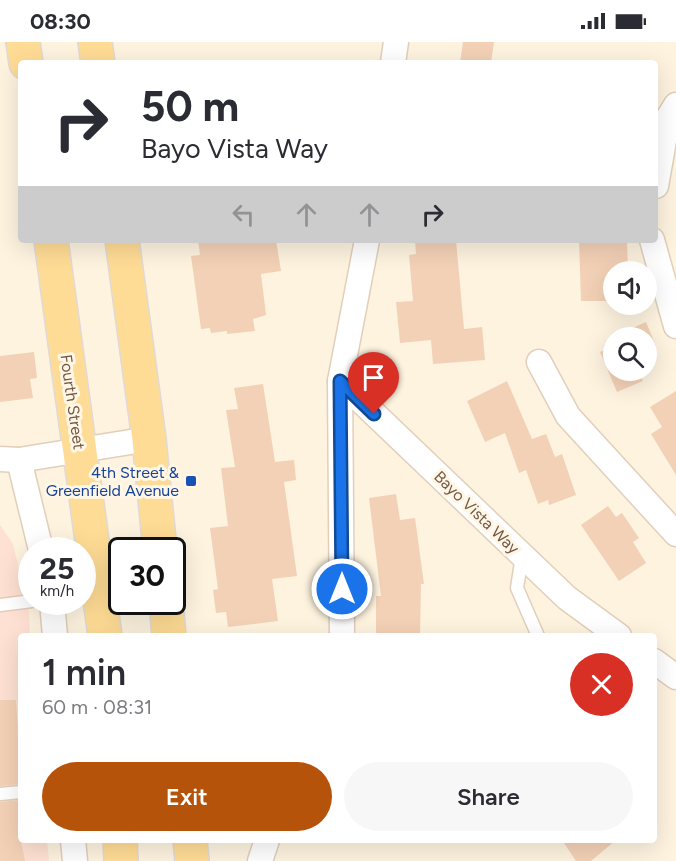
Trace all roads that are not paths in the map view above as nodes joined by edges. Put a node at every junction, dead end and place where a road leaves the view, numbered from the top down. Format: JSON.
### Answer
{"nodes":[{"id":1,"x":23,"y":42,"type":"edge"},
{"id":2,"x":95,"y":42,"type":"edge"},
{"id":3,"x":396,"y":42,"type":"edge"},
{"id":4,"x":26,"y":60,"type":"edge"},
{"id":5,"x":98,"y":60,"type":"edge"},
{"id":6,"x":393,"y":60,"type":"edge"},
{"id":7,"x":676,"y":105,"type":"edge"},
{"id":8,"x":658,"y":175,"type":"edge"},
{"id":9,"x":51,"y":243,"type":"edge"},
{"id":10,"x":122,"y":243,"type":"edge"},
{"id":11,"x":366,"y":243,"type":"edge"},
{"id":12,"x":653,"y":243,"type":"edge"},
{"id":13,"x":676,"y":326,"type":"edge"},
{"id":14,"x":539,"y":362,"type":"dead end"},
{"id":15,"x":340,"y":381,"type":"junction"},
{"id":16,"x":149,"y":439,"type":"junction"},
{"id":17,"x":80,"y":450,"type":"junction"},
{"id":18,"x":10,"y":459,"type":"edge"},
{"id":19,"x":676,"y":534,"type":"edge"},
{"id":20,"x":36,"y":537,"type":"edge"},
{"id":21,"x":159,"y":537,"type":"edge"},
{"id":22,"x":522,"y":556,"type":"junction"},
{"id":23,"x":18,"y":603,"type":"edge"},
{"id":24,"x":0,"y":605,"type":"edge"},
{"id":25,"x":53,"y":615,"type":"edge"},
{"id":26,"x":167,"y":615,"type":"edge"},
{"id":27,"x":55,"y":633,"type":"edge"},
{"id":28,"x":105,"y":633,"type":"edge"},
{"id":29,"x":169,"y":633,"type":"edge"},
{"id":30,"x":342,"y":633,"type":"edge"},
{"id":31,"x":537,"y":633,"type":"edge"},
{"id":32,"x":615,"y":633,"type":"edge"},
{"id":33,"x":657,"y":663,"type":"edge"},
{"id":34,"x":676,"y":677,"type":"edge"},
{"id":35,"x":18,"y":792,"type":"edge"},
{"id":36,"x":0,"y":794,"type":"edge"},
{"id":37,"x":73,"y":843,"type":"edge"},
{"id":38,"x":120,"y":843,"type":"edge"},
{"id":39,"x":190,"y":843,"type":"edge"},
{"id":40,"x":266,"y":843,"type":"edge"},
{"id":41,"x":75,"y":861,"type":"edge"},
{"id":42,"x":121,"y":861,"type":"edge"},
{"id":43,"x":192,"y":861,"type":"edge"},
{"id":44,"x":260,"y":861,"type":"edge"}],
"edges":[{"from":1,"to":4,"type":"main road"},
{"from":2,"to":5,"type":"main road"},
{"from":3,"to":6,"type":"street"},
{"from":7,"to":8,"type":"street"},
{"from":9,"to":17,"type":"main road","name":"Fourth Street"},
{"from":10,"to":16,"type":"main road"},
{"from":11,"to":15,"type":"street"},
{"from":12,"to":13,"type":"street"},
{"from":14,"to":19,"type":"street"},
{"from":15,"to":22,"type":"street","name":"Bayo Vista Way"},
{"from":15,"to":30,"type":"street"},
{"from":16,"to":17,"type":"street"},
{"from":16,"to":21,"type":"main road"},
{"from":17,"to":18,"type":"street"},
{"from":17,"to":28,"type":"main road","name":"Fourth Street"},
{"from":18,"to":20,"type":"street"},
{"from":22,"to":31,"type":"lane"},
{"from":22,"to":32,"type":"street","name":"Bayo Vista Way"},
{"from":23,"to":24,"type":"lane"},
{"from":25,"to":27,"type":"street"},
{"from":26,"to":29,"type":"main road"},
{"from":33,"to":34,"type":"street"},
{"from":35,"to":36,"type":"lane"},
{"from":37,"to":41,"type":"street"},
{"from":38,"to":42,"type":"main road"},
{"from":39,"to":43,"type":"main road"},
{"from":40,"to":44,"type":"street"}]}
